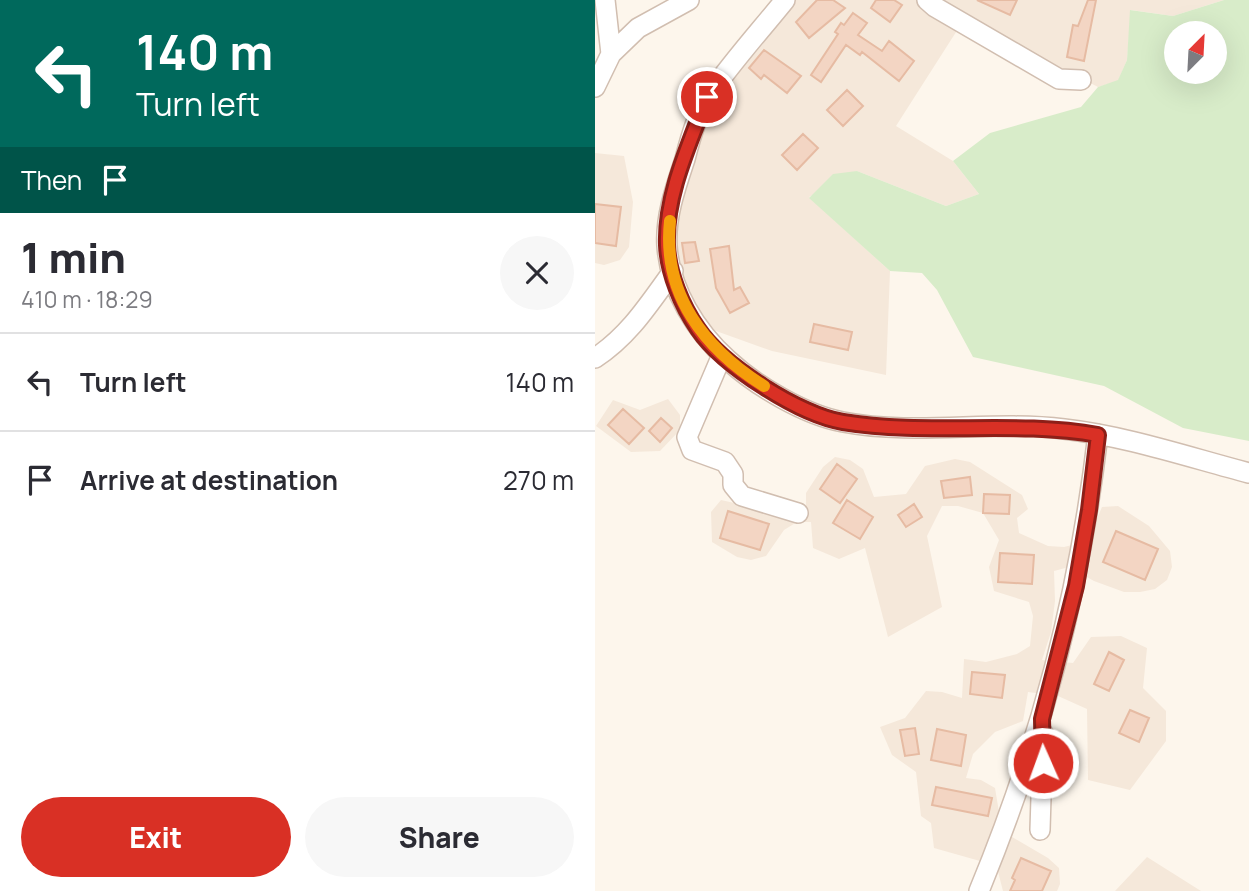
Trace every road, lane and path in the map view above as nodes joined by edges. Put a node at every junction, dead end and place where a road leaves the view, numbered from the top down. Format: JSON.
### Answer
{"nodes":[{"id":1,"x":605,"y":0,"type":"edge"},
{"id":2,"x":689,"y":0,"type":"edge"},
{"id":3,"x":785,"y":0,"type":"edge"},
{"id":4,"x":927,"y":0,"type":"edge"},
{"id":5,"x":611,"y":54,"type":"junction"},
{"id":6,"x":1081,"y":80,"type":"dead end"},
{"id":7,"x":595,"y":87,"type":"edge"},
{"id":8,"x":673,"y":271,"type":"junction"},
{"id":9,"x":723,"y":355,"type":"junction"},
{"id":10,"x":595,"y":358,"type":"edge"},
{"id":11,"x":1098,"y":435,"type":"junction"},
{"id":12,"x":1249,"y":473,"type":"edge"},
{"id":13,"x":798,"y":513,"type":"dead end"},
{"id":14,"x":1042,"y":719,"type":"junction"},
{"id":15,"x":1040,"y":830,"type":"dead end"},
{"id":16,"x":979,"y":891,"type":"edge"}],
"edges":[{"from":1,"to":5,"type":"street"},
{"from":2,"to":5,"type":"street"},
{"from":3,"to":8,"type":"street"},
{"from":4,"to":6,"type":"street"},
{"from":5,"to":7,"type":"street"},
{"from":8,"to":9,"type":"street"},
{"from":8,"to":10,"type":"street"},
{"from":9,"to":11,"type":"street"},
{"from":9,"to":13,"type":"street"},
{"from":11,"to":12,"type":"street"},
{"from":11,"to":14,"type":"street"},
{"from":14,"to":15,"type":"street"},
{"from":14,"to":16,"type":"street"}]}
